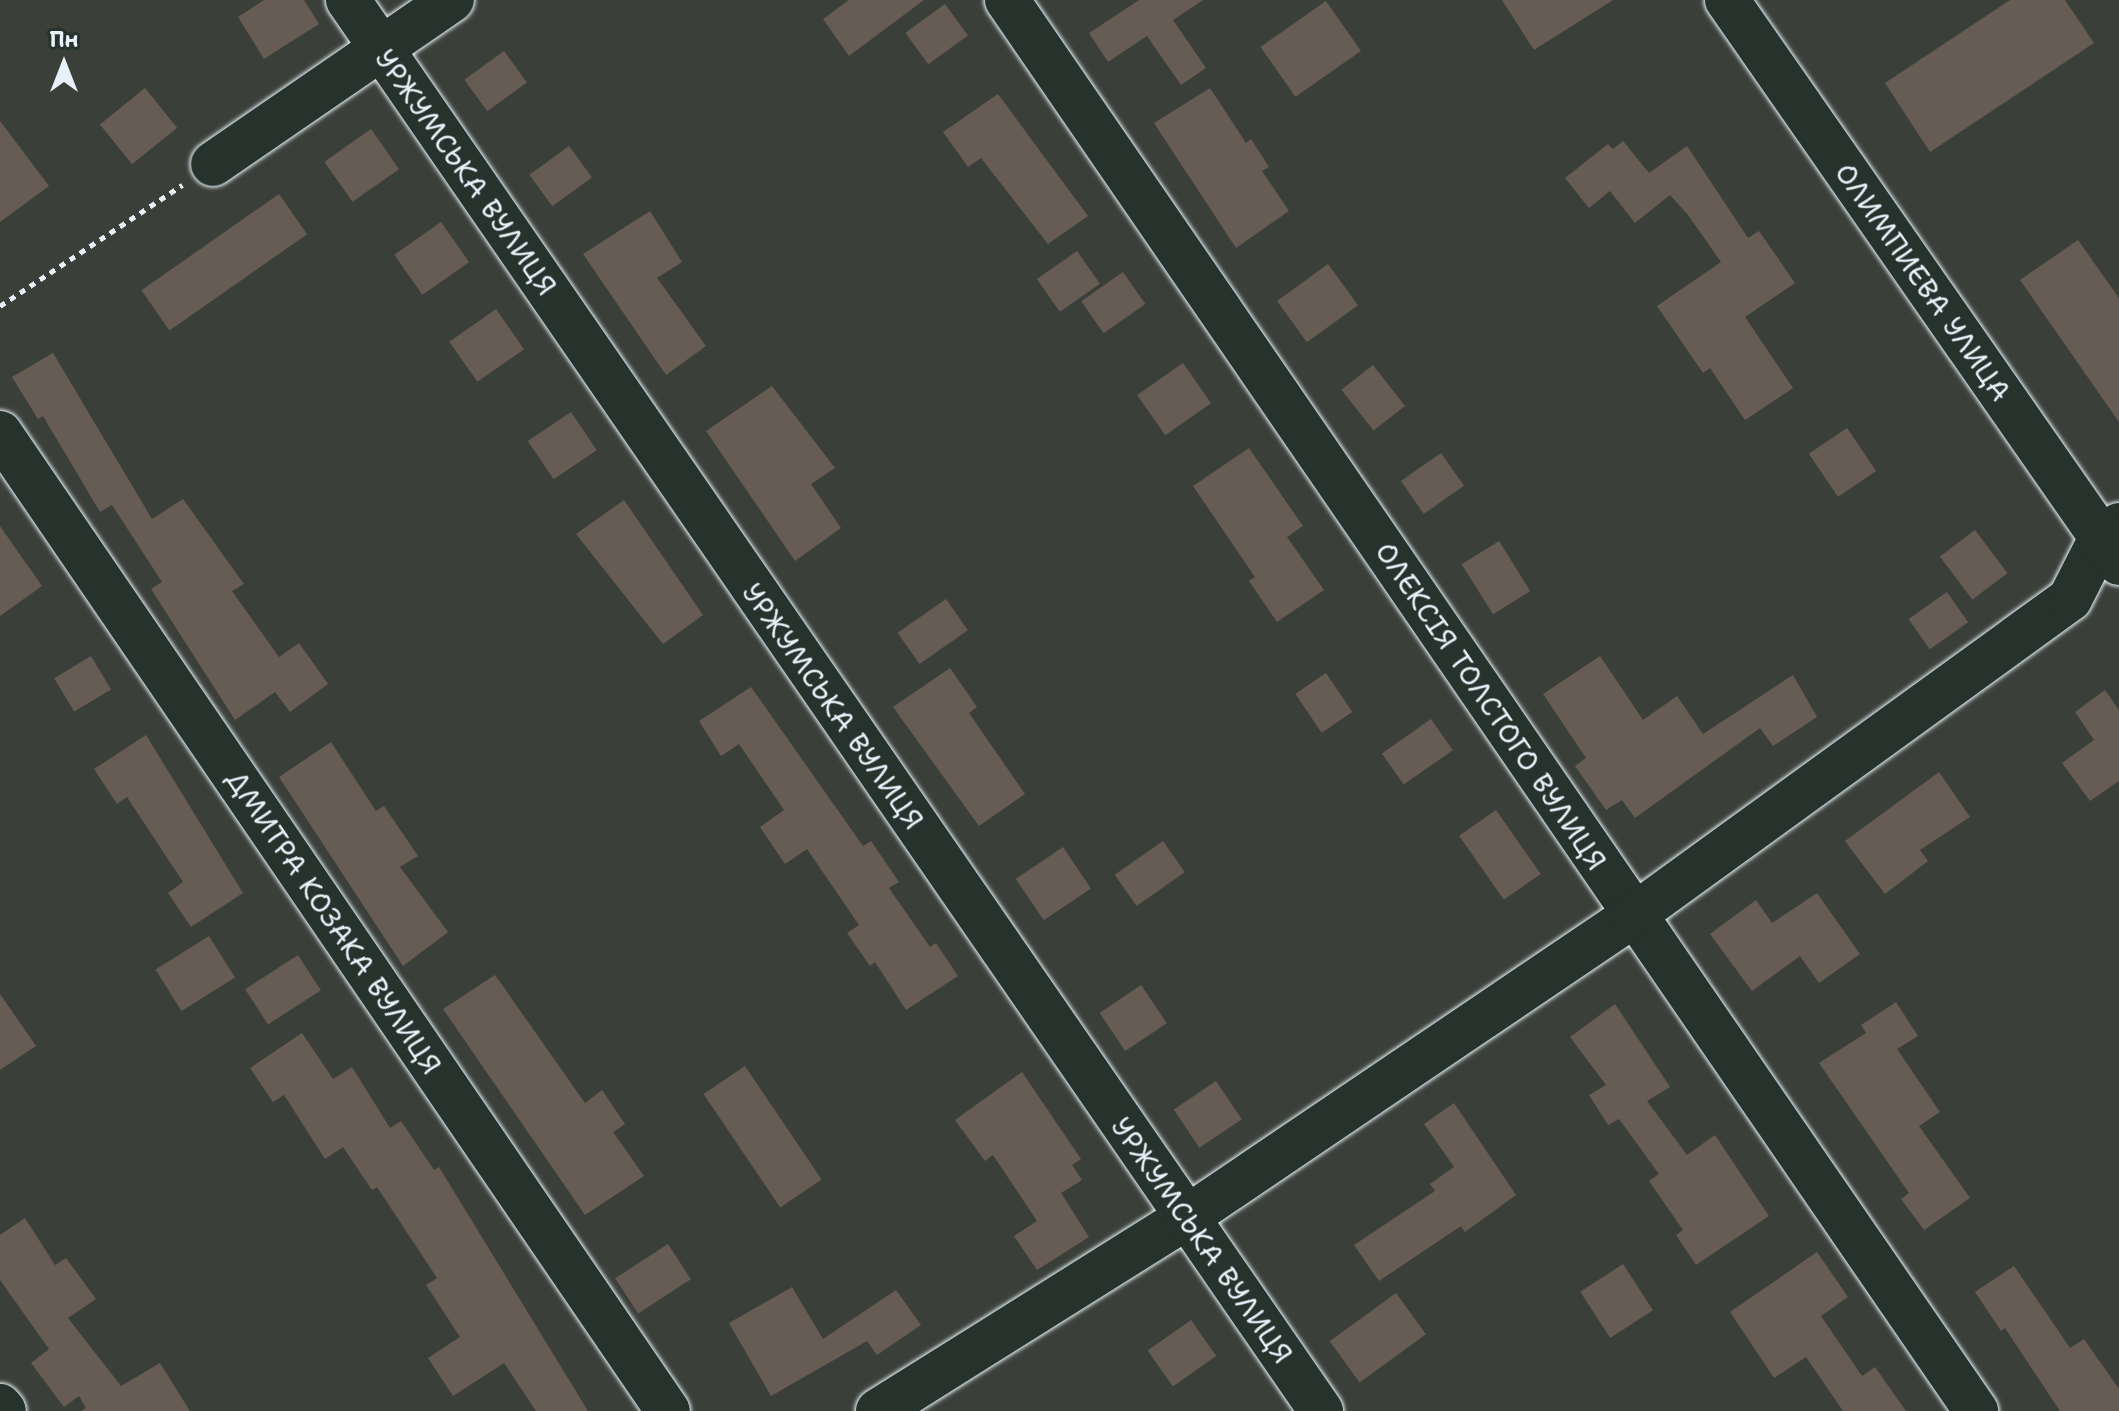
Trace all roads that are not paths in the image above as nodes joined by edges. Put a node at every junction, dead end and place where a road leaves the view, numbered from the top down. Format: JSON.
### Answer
{"nodes":[{"id":1,"x":348,"y":0,"type":"edge"},
{"id":2,"x":452,"y":0,"type":"edge"},
{"id":3,"x":1007,"y":0,"type":"edge"},
{"id":4,"x":1727,"y":0,"type":"edge"},
{"id":5,"x":381,"y":49,"type":"junction"},
{"id":6,"x":213,"y":164,"type":"road end"},
{"id":7,"x":0,"y":433,"type":"edge"},
{"id":8,"x":2113,"y":542,"type":"edge"},
{"id":9,"x":1634,"y":915,"type":"junction"},
{"id":10,"x":1186,"y":1218,"type":"junction"},
{"id":11,"x":0,"y":1406,"type":"edge"},
{"id":12,"x":4,"y":1411,"type":"edge"},
{"id":13,"x":668,"y":1411,"type":"edge"},
{"id":14,"x":878,"y":1411,"type":"edge"},
{"id":15,"x":1321,"y":1411,"type":"edge"},
{"id":16,"x":1976,"y":1411,"type":"edge"}],
"edges":[{"from":1,"to":5,"type":"street","name":"УРЖУМСЬКА ВУЛИЦЯ"},
{"from":2,"to":5,"type":"street"},
{"from":3,"to":9,"type":"street","name":"ОЛЕКСІЯ ТОЛСТОГО ВУЛИЦЯ"},
{"from":4,"to":8,"type":"street","name":"ОЛИМПИЕВА УЛИЦА"},
{"from":5,"to":6,"type":"street"},
{"from":5,"to":10,"type":"street","name":"УРЖУМСЬКА ВУЛИЦЯ"},
{"from":7,"to":13,"type":"street","name":"ДМИТРА КОЗАКА ВУЛИЦЯ"},
{"from":8,"to":9,"type":"street"},
{"from":9,"to":10,"type":"street"},
{"from":9,"to":16,"type":"street","name":"ОЛЕКСІЯ ТОЛСТОГО ВУЛИЦЯ"},
{"from":10,"to":14,"type":"street"},
{"from":10,"to":15,"type":"street","name":"УРЖУМСЬКА ВУЛИЦЯ"},
{"from":11,"to":12,"type":"street"}]}
